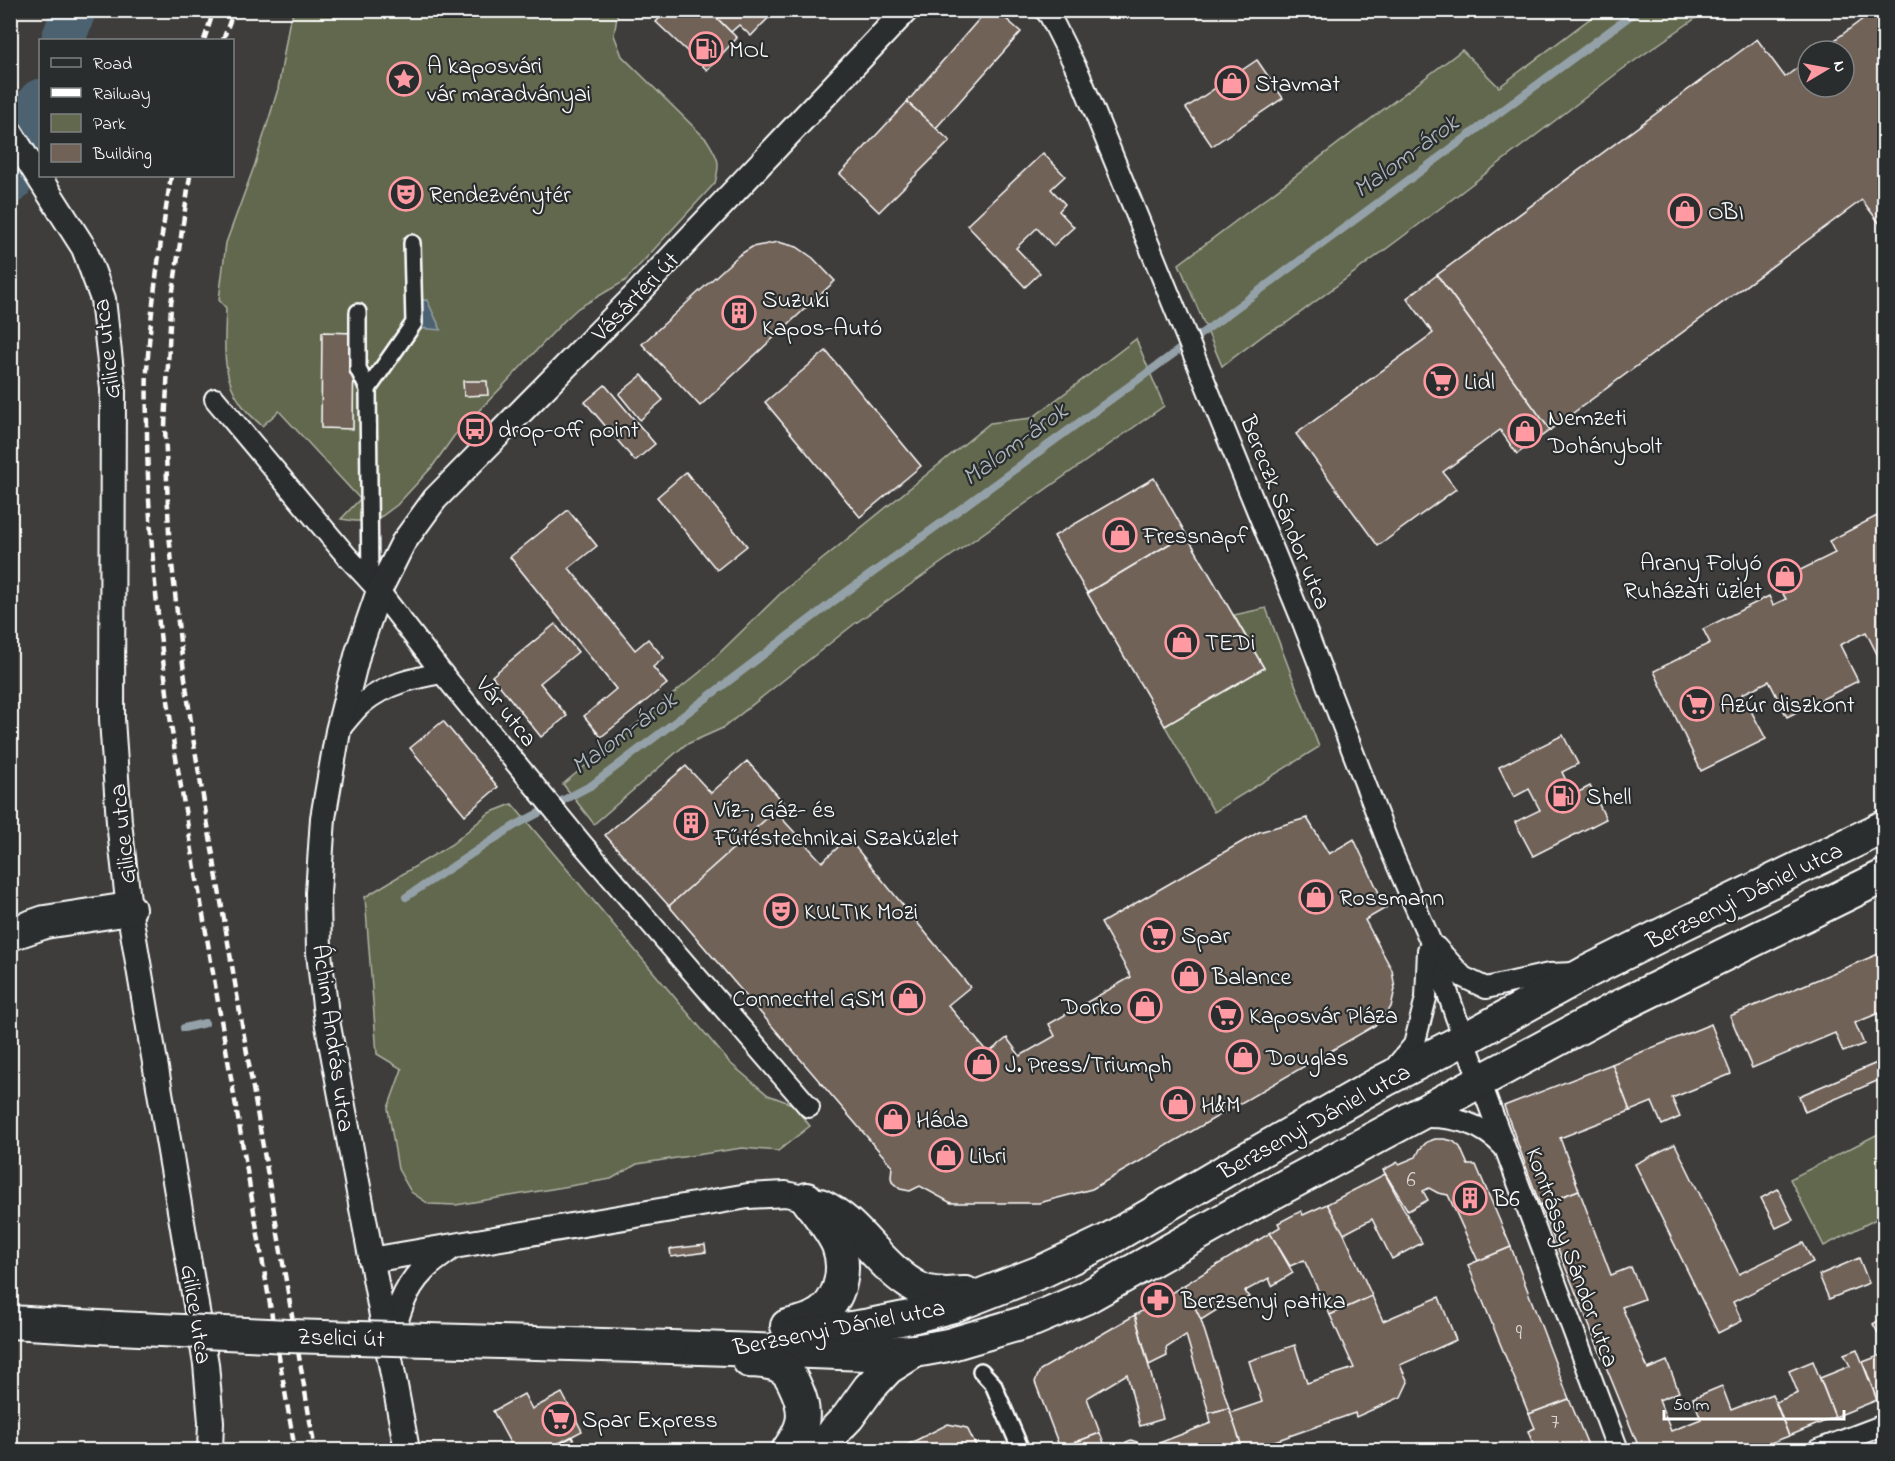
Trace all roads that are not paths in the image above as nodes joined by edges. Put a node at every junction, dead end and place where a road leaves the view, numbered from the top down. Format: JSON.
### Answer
{"nodes":[{"id":1,"x":906,"y":10,"type":"edge"},
{"id":2,"x":1045,"y":10,"type":"edge"},
{"id":3,"x":10,"y":132,"type":"edge"},
{"id":4,"x":412,"y":243,"type":"dead end"},
{"id":5,"x":358,"y":312,"type":"dead end"},
{"id":6,"x":368,"y":389,"type":"junction"},
{"id":7,"x":215,"y":399,"type":"dead end"},
{"id":8,"x":375,"y":586,"type":"junction"},
{"id":9,"x":442,"y":673,"type":"junction"},
{"id":10,"x":338,"y":731,"type":"junction"},
{"id":11,"x":1884,"y":826,"type":"edge"},
{"id":12,"x":1884,"y":876,"type":"edge"},
{"id":13,"x":129,"y":909,"type":"junction"},
{"id":14,"x":10,"y":934,"type":"edge"},
{"id":15,"x":1429,"y":938,"type":"junction"},
{"id":16,"x":1587,"y":972,"type":"junction"},
{"id":17,"x":1466,"y":1040,"type":"junction"},
{"id":18,"x":1385,"y":1080,"type":"junction"},
{"id":19,"x":1481,"y":1081,"type":"junction"},
{"id":20,"x":809,"y":1107,"type":"dead end"},
{"id":21,"x":1413,"y":1117,"type":"junction"},
{"id":22,"x":1505,"y":1149,"type":"junction"},
{"id":23,"x":807,"y":1199,"type":"junction"},
{"id":24,"x":451,"y":1248,"type":"junction"},
{"id":25,"x":371,"y":1260,"type":"junction"},
{"id":26,"x":997,"y":1290,"type":"junction"},
{"id":27,"x":10,"y":1312,"type":"edge"},
{"id":28,"x":10,"y":1322,"type":"edge"},
{"id":29,"x":48,"y":1325,"type":"junction"},
{"id":30,"x":10,"y":1336,"type":"edge"},
{"id":31,"x":671,"y":1347,"type":"joint"},
{"id":32,"x":712,"y":1348,"type":"junction"},
{"id":33,"x":388,"y":1349,"type":"junction"},
{"id":34,"x":915,"y":1352,"type":"junction"},
{"id":35,"x":981,"y":1371,"type":"dead end"},
{"id":36,"x":1884,"y":1425,"type":"edge"},
{"id":37,"x":210,"y":1450,"type":"edge"},
{"id":38,"x":407,"y":1450,"type":"edge"},
{"id":39,"x":788,"y":1450,"type":"edge"},
{"id":40,"x":811,"y":1450,"type":"edge"},
{"id":41,"x":1021,"y":1450,"type":"edge"},
{"id":42,"x":1618,"y":1450,"type":"edge"},
{"id":43,"x":1818,"y":1450,"type":"edge"}],
"edges":[{"from":1,"to":8,"type":"street","name":"Vásártéri út"},
{"from":2,"to":15,"type":"street","name":"Bereczk Sándor utca"},
{"from":3,"to":13,"type":"street","name":"Gilice utca"},
{"from":4,"to":6,"type":"street"},
{"from":5,"to":6,"type":"street"},
{"from":6,"to":8,"type":"street"},
{"from":7,"to":8,"type":"street","name":"Vár utca"},
{"from":8,"to":9,"type":"street","name":"Vár utca"},
{"from":8,"to":10,"type":"street","name":"Áchim András utca"},
{"from":9,"to":10,"type":"street"},
{"from":9,"to":20,"type":"street","name":"Vár utca"},
{"from":10,"to":25,"type":"street","name":"Áchim András utca"},
{"from":11,"to":16,"type":"main road","name":"Berzsenyi Dániel utca"},
{"from":12,"to":19,"type":"main road","name":"Berzsenyi Dániel utca"},
{"from":13,"to":14,"type":"main road"},
{"from":13,"to":37,"type":"street","name":"Gilice utca"},
{"from":15,"to":16,"type":"street"},
{"from":15,"to":17,"type":"street","name":"Bereczk Sándor utca"},
{"from":15,"to":18,"type":"street"},
{"from":16,"to":17,"type":"main road","name":"Berzsenyi Dániel utca"},
{"from":17,"to":18,"type":"main road","name":"Berzsenyi Dániel utca"},
{"from":17,"to":19,"type":"street","name":"Kontrássy Sándor utca"},
{"from":18,"to":26,"type":"main road","name":"Berzsenyi Dániel utca"},
{"from":19,"to":21,"type":"main road","name":"Berzsenyi Dániel utca"},
{"from":19,"to":22,"type":"street","name":"Kontrássy Sándor utca"},
{"from":21,"to":22,"type":"street"},
{"from":21,"to":34,"type":"main road","name":"Berzsenyi Dániel utca"},
{"from":22,"to":42,"type":"street","name":"Kontrássy Sándor utca"},
{"from":23,"to":24,"type":"street"},
{"from":23,"to":26,"type":"main road"},
{"from":23,"to":32,"type":"main road"},
{"from":24,"to":25,"type":"street"},
{"from":24,"to":33,"type":"street"},
{"from":25,"to":33,"type":"street","name":"Áchim András utca"},
{"from":26,"to":32,"type":"main road","name":"Berzsenyi Dániel utca"},
{"from":27,"to":29,"type":"main road"},
{"from":28,"to":29,"type":"main road","name":"Zselici út"},
{"from":29,"to":30,"type":"main road"},
{"from":29,"to":31,"type":"main road","name":"Zselici út","bridge":true},
{"from":31,"to":32,"type":"main road","name":"Berzsenyi Dániel utca"},
{"from":32,"to":34,"type":"main road","name":"Berzsenyi Dániel utca"},
{"from":32,"to":39,"type":"main road"},
{"from":33,"to":38,"type":"street","name":"Áchim András utca"},
{"from":34,"to":40,"type":"main road"},
{"from":35,"to":41,"type":"street"},
{"from":36,"to":43,"type":"street"}]}
